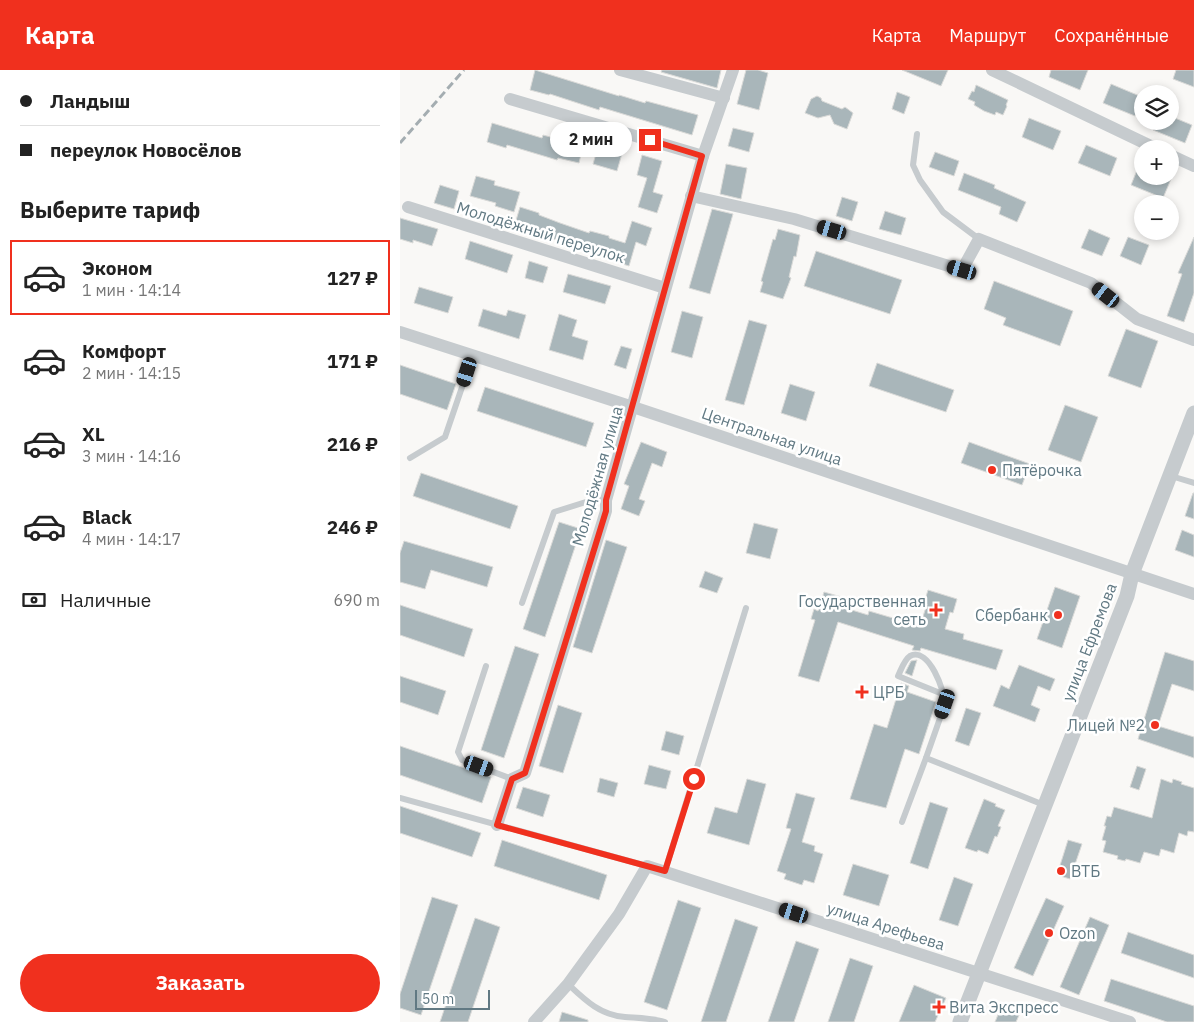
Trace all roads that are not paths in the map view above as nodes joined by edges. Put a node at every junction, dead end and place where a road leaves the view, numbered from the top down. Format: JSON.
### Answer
{"nodes":[{"id":1,"x":620,"y":70,"type":"edge"},
{"id":2,"x":733,"y":70,"type":"edge"},
{"id":3,"x":992,"y":70,"type":"edge"},
{"id":4,"x":724,"y":98,"type":"junction"},
{"id":5,"x":510,"y":99,"type":"dead end"},
{"id":6,"x":916,"y":134,"type":"dead end"},
{"id":7,"x":1138,"y":140,"type":"edge"},
{"id":8,"x":702,"y":156,"type":"junction"},
{"id":9,"x":1179,"y":159,"type":"edge"},
{"id":10,"x":1194,"y":166,"type":"edge"},
{"id":11,"x":691,"y":196,"type":"junction"},
{"id":12,"x":408,"y":207,"type":"dead end"},
{"id":13,"x":979,"y":239,"type":"junction"},
{"id":14,"x":665,"y":288,"type":"junction"},
{"id":15,"x":400,"y":332,"type":"edge"},
{"id":16,"x":1194,"y":340,"type":"edge"},
{"id":17,"x":473,"y":355,"type":"junction"},
{"id":18,"x":633,"y":407,"type":"junction"},
{"id":19,"x":1194,"y":413,"type":"edge"},
{"id":20,"x":410,"y":458,"type":"dead end"},
{"id":21,"x":1171,"y":476,"type":"junction"},
{"id":22,"x":1194,"y":483,"type":"edge"},
{"id":23,"x":606,"y":500,"type":"junction"},
{"id":24,"x":1132,"y":574,"type":"junction"},
{"id":25,"x":1194,"y":594,"type":"edge"},
{"id":26,"x":522,"y":603,"type":"dead end"},
{"id":27,"x":746,"y":608,"type":"dead end"},
{"id":28,"x":486,"y":666,"type":"dead end"},
{"id":29,"x":945,"y":695,"type":"junction"},
{"id":30,"x":926,"y":758,"type":"junction"},
{"id":31,"x":512,"y":779,"type":"junction"},
{"id":32,"x":400,"y":798,"type":"edge"},
{"id":33,"x":1045,"y":805,"type":"junction"},
{"id":34,"x":902,"y":822,"type":"dead end"},
{"id":35,"x":497,"y":825,"type":"junction"},
{"id":36,"x":647,"y":866,"type":"junction"},
{"id":37,"x":665,"y":871,"type":"junction"},
{"id":38,"x":980,"y":973,"type":"junction"},
{"id":39,"x":568,"y":984,"type":"junction"},
{"id":40,"x":534,"y":1022,"type":"edge"},
{"id":41,"x":665,"y":1022,"type":"edge"},
{"id":42,"x":960,"y":1022,"type":"edge"},
{"id":43,"x":1130,"y":1022,"type":"edge"}],
"edges":[{"from":1,"to":4,"type":"street"},
{"from":2,"to":4,"type":"street","name":"Молодёжная улица"},
{"from":3,"to":7,"type":"street"},
{"from":4,"to":8,"type":"street","name":"Молодёжная улица"},
{"from":5,"to":8,"type":"street"},
{"from":6,"to":13,"type":"lane"},
{"from":8,"to":11,"type":"street","name":"Молодёжная улица"},
{"from":9,"to":10,"type":"street"},
{"from":11,"to":13,"type":"street"},
{"from":11,"to":14,"type":"street","name":"Молодёжная улица"},
{"from":12,"to":14,"type":"street","name":"Молодёжный переулок"},
{"from":13,"to":16,"type":"street"},
{"from":14,"to":18,"type":"street","name":"Молодёжная улица"},
{"from":15,"to":17,"type":"street","name":"Центральная улица"},
{"from":17,"to":18,"type":"street","name":"Центральная улица"},
{"from":17,"to":20,"type":"lane"},
{"from":18,"to":23,"type":"street","name":"Молодёжная улица"},
{"from":18,"to":24,"type":"street","name":"Центральная улица"},
{"from":19,"to":21,"type":"street","name":"улица Ефремова"},
{"from":21,"to":22,"type":"lane"},
{"from":21,"to":24,"type":"street","name":"улица Ефремова"},
{"from":23,"to":26,"type":"lane"},
{"from":23,"to":31,"type":"street","name":"Молодёжная улица"},
{"from":24,"to":25,"type":"street","name":"Центральная улица"},
{"from":24,"to":33,"type":"street","name":"улица Ефремова"},
{"from":27,"to":37,"type":"lane"},
{"from":28,"to":31,"type":"lane"},
{"from":29,"to":29,"type":"lane"},
{"from":29,"to":30,"type":"lane"},
{"from":30,"to":33,"type":"lane"},
{"from":30,"to":34,"type":"lane"},
{"from":31,"to":35,"type":"street","name":"Молодёжная улица"},
{"from":32,"to":35,"type":"lane","name":"улица Арефьева"},
{"from":33,"to":38,"type":"street","name":"улица Ефремова"},
{"from":35,"to":36,"type":"lane","name":"улица Арефьева"},
{"from":36,"to":37,"type":"street","name":"улица Арефьева"},
{"from":36,"to":39,"type":"street"},
{"from":37,"to":38,"type":"street","name":"улица Арефьева"},
{"from":38,"to":42,"type":"street","name":"улица Ефремова"},
{"from":38,"to":43,"type":"street","name":"улица Арефьева"},
{"from":39,"to":40,"type":"street"},
{"from":39,"to":41,"type":"lane"}]}
